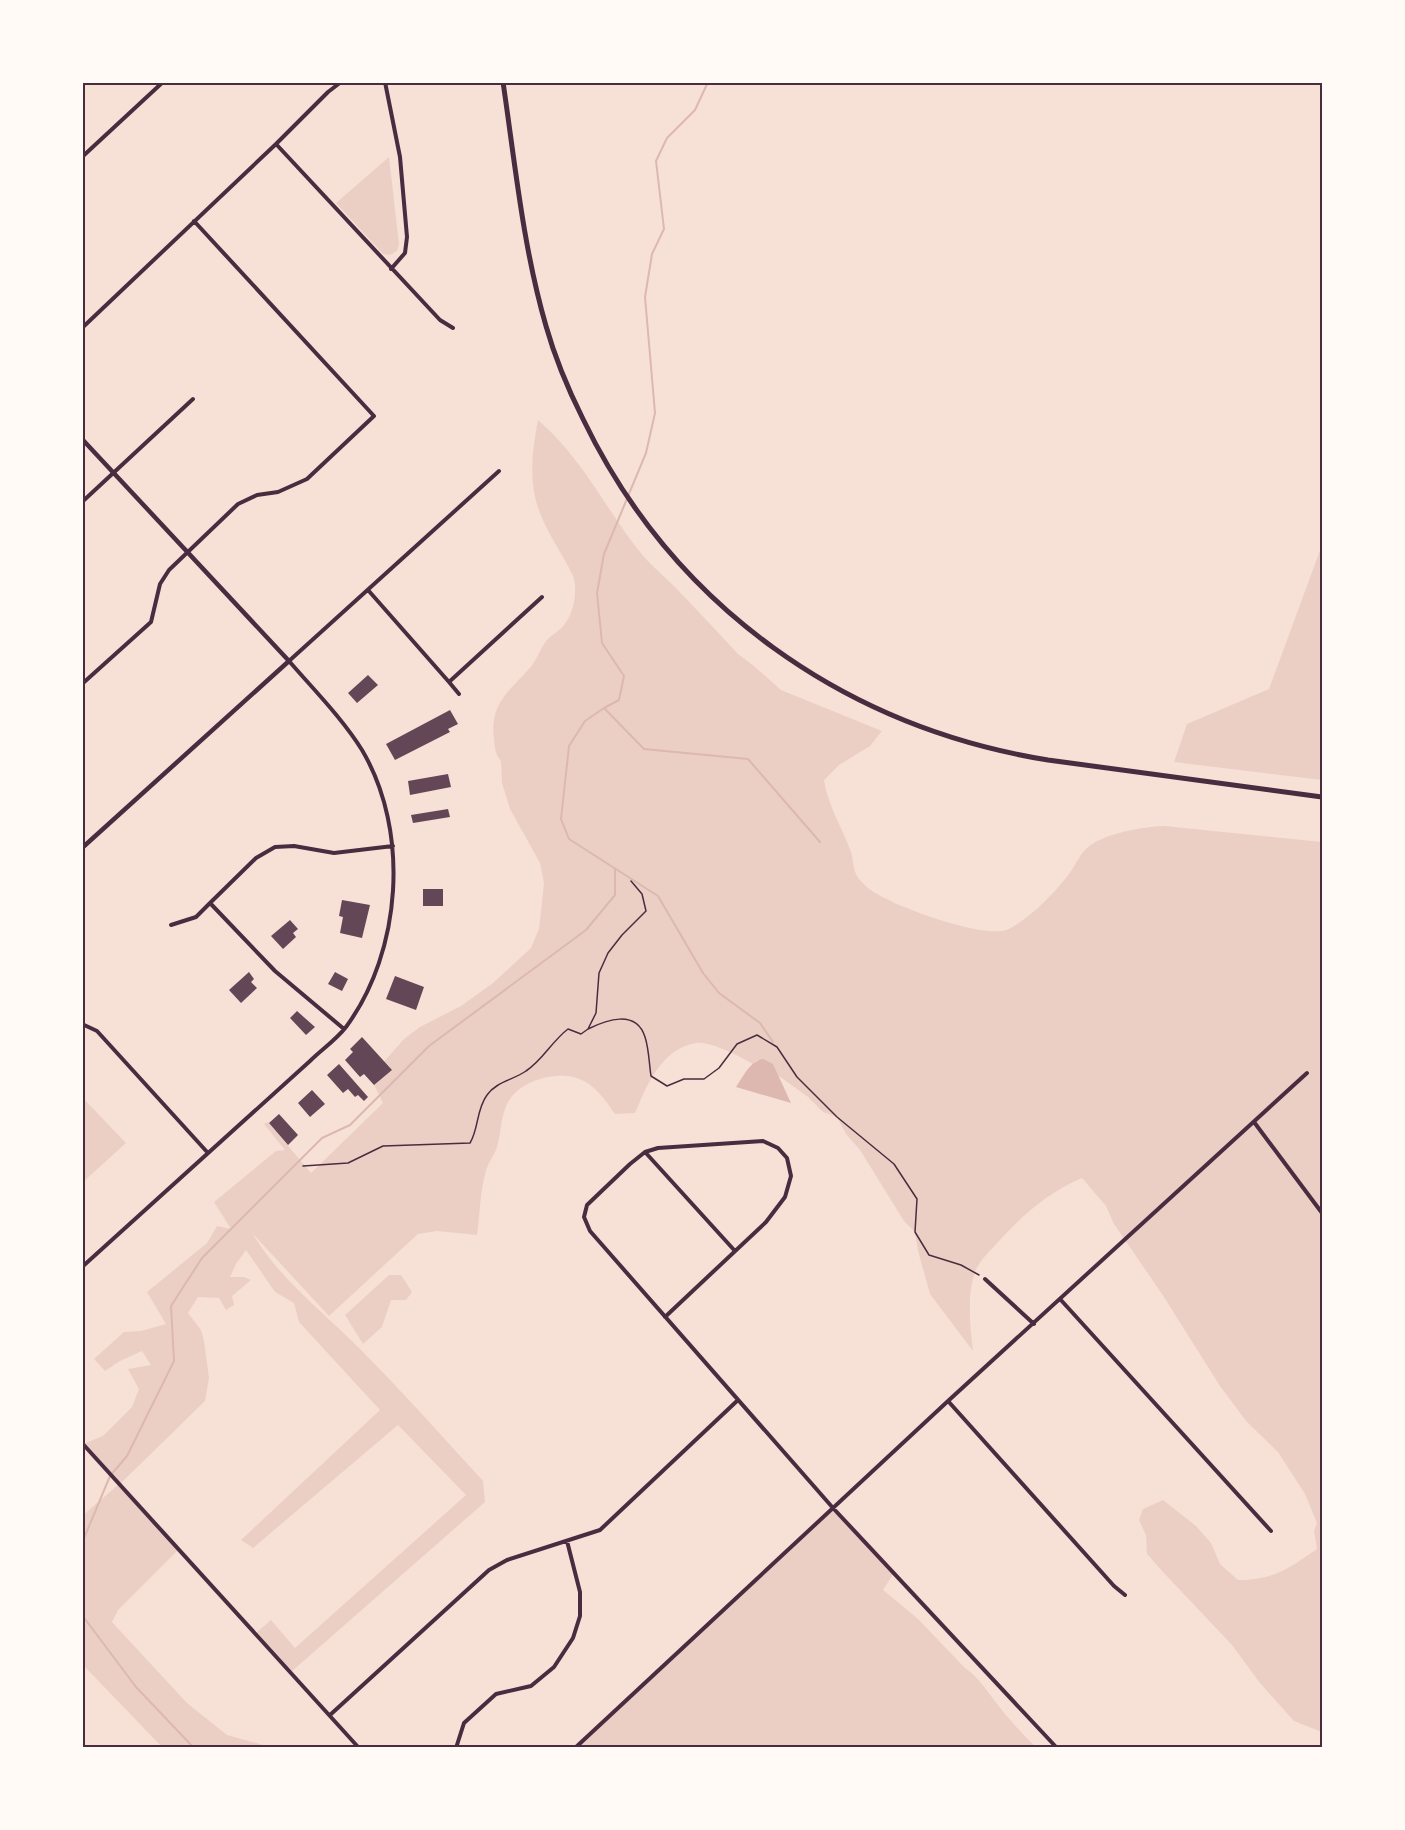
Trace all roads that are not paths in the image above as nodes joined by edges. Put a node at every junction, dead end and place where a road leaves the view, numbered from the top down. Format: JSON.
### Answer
{"nodes":[{"id":1,"x":163,"y":82,"type":"edge"},
{"id":2,"x":341,"y":82,"type":"edge"},
{"id":3,"x":385,"y":82,"type":"edge"},
{"id":4,"x":502,"y":82,"type":"edge"},
{"id":5,"x":276,"y":144,"type":"junction"},
{"id":6,"x":82,"y":157,"type":"edge"},
{"id":7,"x":194,"y":221,"type":"junction"},
{"id":8,"x":392,"y":269,"type":"junction"},
{"id":9,"x":82,"y":328,"type":"edge"},
{"id":10,"x":453,"y":328,"type":"dead end"},
{"id":11,"x":193,"y":399,"type":"dead end"},
{"id":12,"x":82,"y":439,"type":"edge"},
{"id":13,"x":499,"y":471,"type":"dead end"},
{"id":14,"x":114,"y":472,"type":"junction"},
{"id":15,"x":82,"y":501,"type":"edge"},
{"id":16,"x":189,"y":551,"type":"junction"},
{"id":17,"x":368,"y":590,"type":"junction"},
{"id":18,"x":542,"y":597,"type":"dead end"},
{"id":19,"x":290,"y":662,"type":"junction"},
{"id":20,"x":449,"y":682,"type":"junction"},
{"id":21,"x":82,"y":684,"type":"edge"},
{"id":22,"x":459,"y":694,"type":"dead end"},
{"id":23,"x":1323,"y":797,"type":"edge"},
{"id":24,"x":393,"y":846,"type":"junction"},
{"id":25,"x":82,"y":848,"type":"edge"},
{"id":26,"x":210,"y":903,"type":"junction"},
{"id":27,"x":171,"y":925,"type":"dead end"},
{"id":28,"x":82,"y":1024,"type":"edge"},
{"id":29,"x":344,"y":1029,"type":"junction"},
{"id":30,"x":1307,"y":1073,"type":"dead end"},
{"id":31,"x":1254,"y":1122,"type":"junction"},
{"id":32,"x":645,"y":1152,"type":"junction"},
{"id":33,"x":208,"y":1153,"type":"junction"},
{"id":34,"x":1323,"y":1213,"type":"edge"},
{"id":35,"x":735,"y":1251,"type":"junction"},
{"id":36,"x":82,"y":1267,"type":"edge"},
{"id":37,"x":985,"y":1279,"type":"road end"},
{"id":38,"x":1060,"y":1299,"type":"junction"},
{"id":39,"x":665,"y":1317,"type":"junction"},
{"id":40,"x":1034,"y":1324,"type":"junction"},
{"id":41,"x":738,"y":1400,"type":"junction"},
{"id":42,"x":948,"y":1401,"type":"junction"},
{"id":43,"x":82,"y":1443,"type":"edge"},
{"id":44,"x":833,"y":1508,"type":"junction"},
{"id":45,"x":1271,"y":1531,"type":"dead end"},
{"id":46,"x":567,"y":1541,"type":"junction"},
{"id":47,"x":1125,"y":1595,"type":"dead end"},
{"id":48,"x":330,"y":1715,"type":"junction"},
{"id":49,"x":359,"y":1748,"type":"edge"},
{"id":50,"x":456,"y":1748,"type":"edge"},
{"id":51,"x":575,"y":1748,"type":"edge"},
{"id":52,"x":1058,"y":1748,"type":"edge"}],
"edges":[{"from":1,"to":6,"type":"street"},
{"from":2,"to":5,"type":"street"},
{"from":3,"to":8,"type":"street"},
{"from":4,"to":23,"type":"main road"},
{"from":5,"to":7,"type":"street"},
{"from":5,"to":8,"type":"street"},
{"from":7,"to":9,"type":"street"},
{"from":7,"to":16,"type":"street"},
{"from":8,"to":10,"type":"street"},
{"from":11,"to":14,"type":"street"},
{"from":12,"to":14,"type":"street"},
{"from":13,"to":17,"type":"street"},
{"from":14,"to":15,"type":"street"},
{"from":14,"to":16,"type":"street"},
{"from":16,"to":19,"type":"street"},
{"from":16,"to":21,"type":"street"},
{"from":17,"to":19,"type":"street"},
{"from":17,"to":20,"type":"street"},
{"from":18,"to":20,"type":"street"},
{"from":19,"to":24,"type":"street"},
{"from":19,"to":25,"type":"street"},
{"from":20,"to":22,"type":"street"},
{"from":24,"to":26,"type":"street"},
{"from":24,"to":29,"type":"street"},
{"from":26,"to":27,"type":"street"},
{"from":26,"to":29,"type":"street"},
{"from":28,"to":33,"type":"street"},
{"from":29,"to":33,"type":"street"},
{"from":30,"to":31,"type":"street"},
{"from":31,"to":34,"type":"street"},
{"from":31,"to":38,"type":"street"},
{"from":32,"to":35,"type":"street"},
{"from":32,"to":35,"type":"street"},
{"from":32,"to":39,"type":"street"},
{"from":33,"to":36,"type":"street"},
{"from":35,"to":39,"type":"street"},
{"from":37,"to":40,"type":"street"},
{"from":38,"to":40,"type":"street"},
{"from":38,"to":45,"type":"street"},
{"from":39,"to":41,"type":"street"},
{"from":40,"to":42,"type":"street"},
{"from":41,"to":44,"type":"street"},
{"from":41,"to":46,"type":"street"},
{"from":42,"to":44,"type":"street"},
{"from":42,"to":47,"type":"street"},
{"from":43,"to":48,"type":"street"},
{"from":44,"to":51,"type":"street"},
{"from":44,"to":52,"type":"street"},
{"from":46,"to":48,"type":"street"},
{"from":46,"to":50,"type":"street"},
{"from":48,"to":49,"type":"street"}]}
